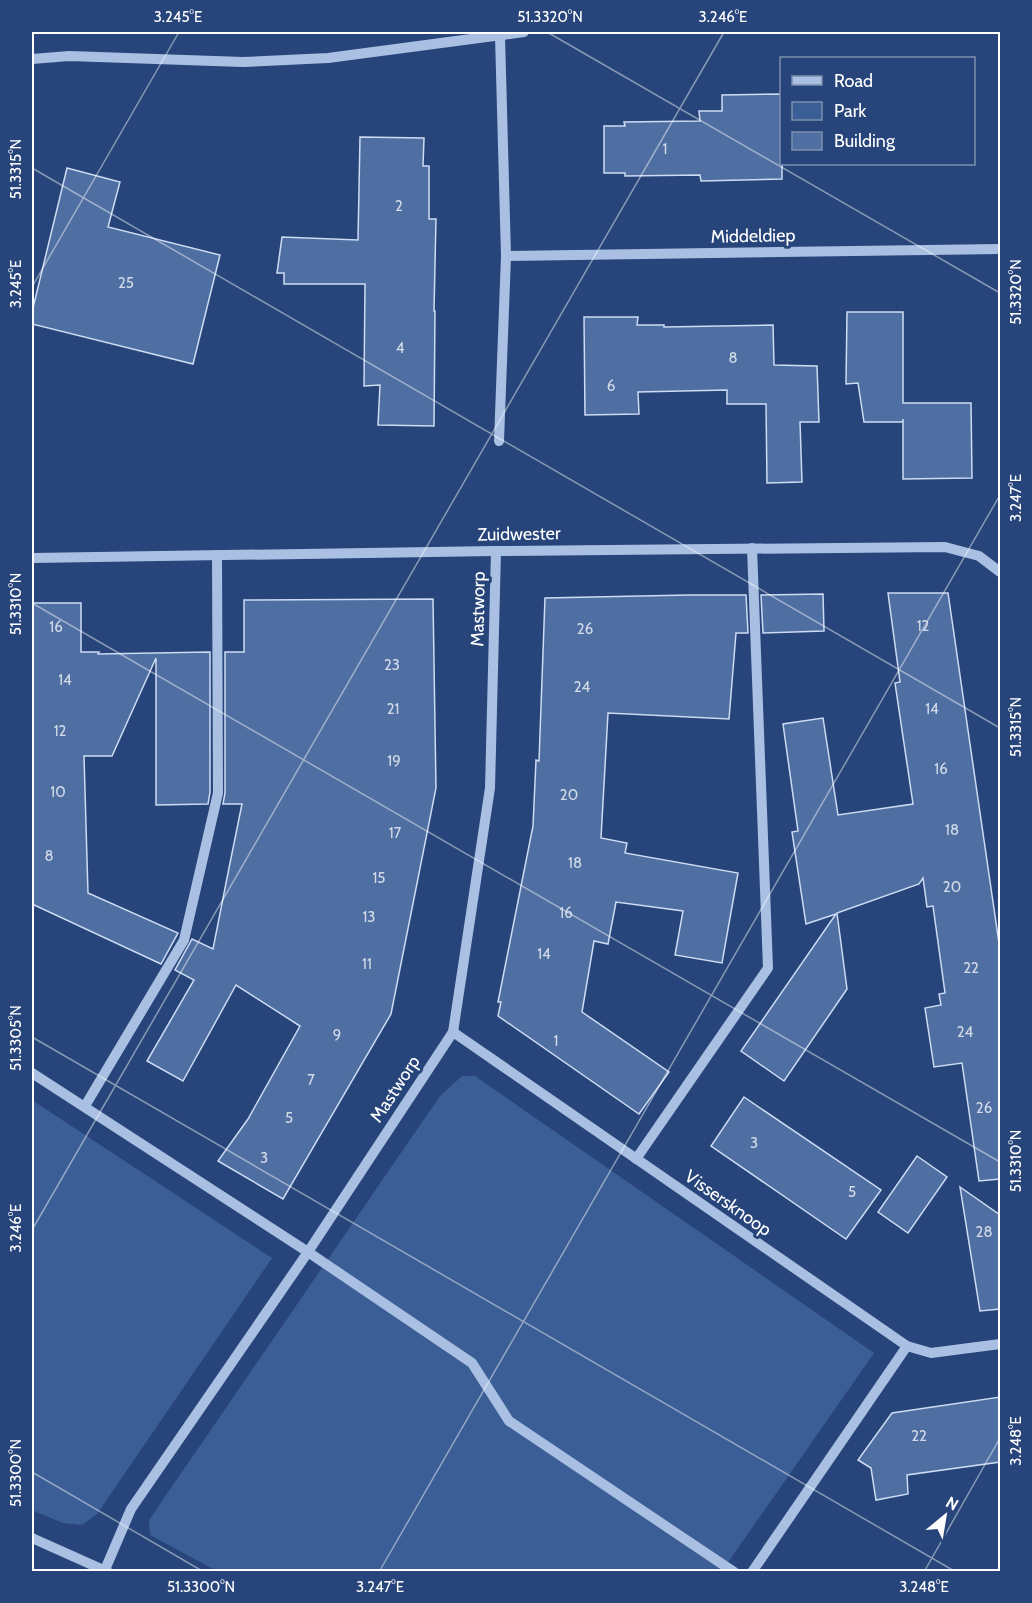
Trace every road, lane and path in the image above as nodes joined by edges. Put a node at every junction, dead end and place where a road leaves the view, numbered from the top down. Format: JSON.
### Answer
{"nodes":[{"id":1,"x":524,"y":32,"type":"edge"},
{"id":2,"x":500,"y":36,"type":"junction"},
{"id":3,"x":32,"y":59,"type":"edge"},
{"id":4,"x":1000,"y":249,"type":"edge"},
{"id":5,"x":506,"y":256,"type":"junction"},
{"id":6,"x":499,"y":441,"type":"dead end"},
{"id":7,"x":752,"y":548,"type":"junction"},
{"id":8,"x":496,"y":551,"type":"junction"},
{"id":9,"x":217,"y":555,"type":"junction"},
{"id":10,"x":32,"y":558,"type":"edge"},
{"id":11,"x":1000,"y":572,"type":"edge"},
{"id":12,"x":453,"y":1032,"type":"junction"},
{"id":13,"x":32,"y":1073,"type":"edge"},
{"id":14,"x":84,"y":1106,"type":"junction"},
{"id":15,"x":636,"y":1159,"type":"junction"},
{"id":16,"x":308,"y":1252,"type":"junction"},
{"id":17,"x":1000,"y":1344,"type":"edge"},
{"id":18,"x":907,"y":1346,"type":"junction"},
{"id":19,"x":32,"y":1538,"type":"edge"},
{"id":20,"x":105,"y":1571,"type":"edge"},
{"id":21,"x":734,"y":1572,"type":"edge"},
{"id":22,"x":752,"y":1572,"type":"edge"}],
"edges":[{"from":1,"to":2,"type":"street"},
{"from":2,"to":3,"type":"street"},
{"from":2,"to":5,"type":"street"},
{"from":4,"to":5,"type":"street","name":"Middeldiep"},
{"from":5,"to":6,"type":"street"},
{"from":7,"to":8,"type":"street","name":"Zuidwester"},
{"from":7,"to":11,"type":"street","name":"Zuidwester"},
{"from":7,"to":15,"type":"street"},
{"from":8,"to":9,"type":"street","name":"Zuidwester"},
{"from":8,"to":12,"type":"street","name":"Mastworp"},
{"from":9,"to":10,"type":"street","name":"Zuidwester"},
{"from":9,"to":14,"type":"street"},
{"from":12,"to":15,"type":"street","name":"Vissersknoop"},
{"from":12,"to":16,"type":"street","name":"Mastworp"},
{"from":13,"to":14,"type":"street"},
{"from":14,"to":16,"type":"street"},
{"from":15,"to":18,"type":"street","name":"Vissersknoop"},
{"from":16,"to":20,"type":"street","name":"Mastworp"},
{"from":16,"to":21,"type":"street"},
{"from":17,"to":18,"type":"street","name":"Vissersknoop"},
{"from":18,"to":22,"type":"street"},
{"from":19,"to":20,"type":"street"}]}
